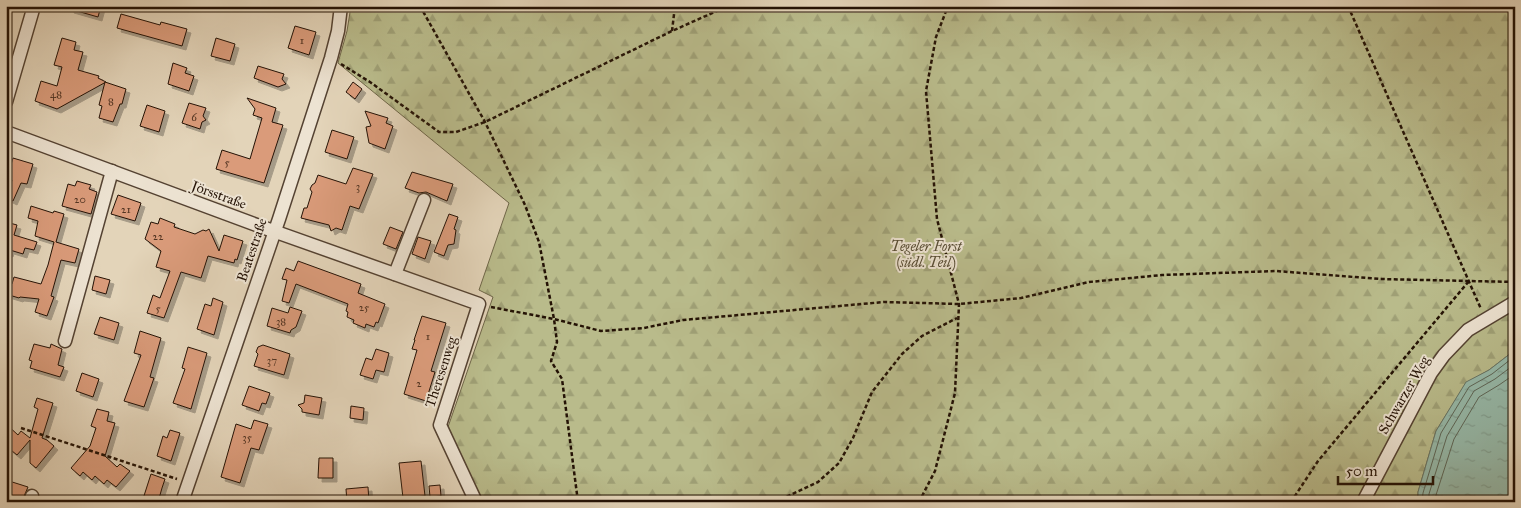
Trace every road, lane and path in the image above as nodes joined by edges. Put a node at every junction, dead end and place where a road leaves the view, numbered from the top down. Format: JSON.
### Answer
{"nodes":[{"id":1,"x":34,"y":6,"type":"edge"},
{"id":2,"x":341,"y":6,"type":"edge"},
{"id":3,"x":420,"y":6,"type":"edge"},
{"id":4,"x":675,"y":6,"type":"edge"},
{"id":5,"x":728,"y":6,"type":"edge"},
{"id":6,"x":948,"y":6,"type":"edge"},
{"id":7,"x":1243,"y":6,"type":"edge"},
{"id":8,"x":1276,"y":6,"type":"edge"},
{"id":9,"x":1348,"y":6,"type":"edge"},
{"id":10,"x":672,"y":31,"type":"junction"},
{"id":11,"x":331,"y":58,"type":"junction"},
{"id":12,"x":6,"y":102,"type":"edge"},
{"id":13,"x":485,"y":122,"type":"junction"},
{"id":14,"x":6,"y":132,"type":"edge"},
{"id":15,"x":112,"y":171,"type":"junction"},
{"id":16,"x":424,"y":200,"type":"dead end"},
{"id":17,"x":274,"y":231,"type":"junction"},
{"id":18,"x":395,"y":274,"type":"junction"},
{"id":19,"x":1469,"y":280,"type":"junction"},
{"id":20,"x":1515,"y":282,"type":"edge"},
{"id":21,"x":1515,"y":302,"type":"edge"},
{"id":22,"x":479,"y":304,"type":"junction"},
{"id":23,"x":959,"y":304,"type":"junction"},
{"id":24,"x":554,"y":318,"type":"junction"},
{"id":25,"x":958,"y":318,"type":"junction"},
{"id":26,"x":1485,"y":318,"type":"junction"},
{"id":27,"x":65,"y":341,"type":"dead end"},
{"id":28,"x":21,"y":428,"type":"dead end"},
{"id":29,"x":188,"y":483,"type":"junction"},
{"id":30,"x":182,"y":502,"type":"edge"},
{"id":31,"x":476,"y":502,"type":"edge"},
{"id":32,"x":578,"y":502,"type":"edge"},
{"id":33,"x":775,"y":502,"type":"edge"},
{"id":34,"x":920,"y":502,"type":"edge"},
{"id":35,"x":1291,"y":502,"type":"edge"},
{"id":36,"x":1363,"y":502,"type":"edge"}],
"edges":[{"from":1,"to":12,"type":"street"},
{"from":2,"to":11,"type":"street","name":"Beatestraße"},
{"from":3,"to":13,"type":"path"},
{"from":4,"to":10,"type":"path"},
{"from":5,"to":10,"type":"path"},
{"from":6,"to":23,"type":"path"},
{"from":7,"to":8,"type":"path"},
{"from":9,"to":19,"type":"path"},
{"from":10,"to":13,"type":"path"},
{"from":11,"to":13,"type":"path"},
{"from":11,"to":17,"type":"street","name":"Beatestraße"},
{"from":13,"to":24,"type":"path"},
{"from":14,"to":15,"type":"street","name":"Jörsstraße"},
{"from":15,"to":17,"type":"street","name":"Jörsstraße"},
{"from":15,"to":27,"type":"street"},
{"from":16,"to":18,"type":"street"},
{"from":17,"to":18,"type":"street","name":"Jörsstraße"},
{"from":17,"to":29,"type":"street","name":"Beatestraße"},
{"from":18,"to":22,"type":"street","name":"Jörsstraße"},
{"from":19,"to":20,"type":"path"},
{"from":19,"to":23,"type":"path"},
{"from":19,"to":26,"type":"path"},
{"from":19,"to":35,"type":"path"},
{"from":21,"to":26,"type":"street","name":"Schwarzer Weg"},
{"from":22,"to":24,"type":"path"},
{"from":22,"to":31,"type":"street","name":"Theresenweg"},
{"from":23,"to":24,"type":"path"},
{"from":23,"to":25,"type":"path"},
{"from":24,"to":32,"type":"path"},
{"from":25,"to":33,"type":"path"},
{"from":25,"to":34,"type":"path"},
{"from":26,"to":36,"type":"street","name":"Schwarzer Weg"},
{"from":28,"to":29,"type":"path"},
{"from":29,"to":30,"type":"street","name":"Beatestraße"}]}
